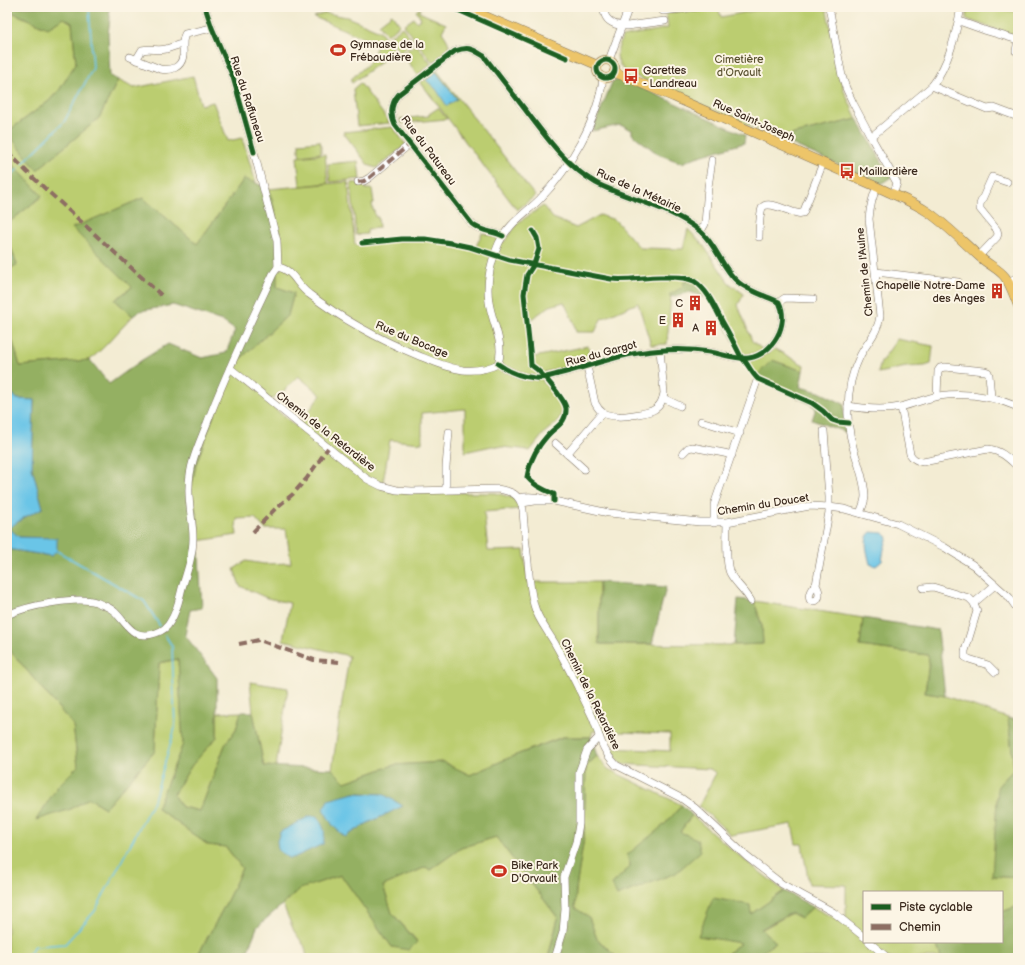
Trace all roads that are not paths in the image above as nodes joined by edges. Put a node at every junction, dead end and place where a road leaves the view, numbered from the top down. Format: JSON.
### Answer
{"nodes":[{"id":1,"x":205,"y":7,"type":"edge"},
{"id":2,"x":464,"y":7,"type":"edge"},
{"id":3,"x":603,"y":7,"type":"edge"},
{"id":4,"x":629,"y":7,"type":"edge"},
{"id":5,"x":663,"y":7,"type":"edge"},
{"id":6,"x":699,"y":7,"type":"edge"},
{"id":7,"x":829,"y":7,"type":"edge"},
{"id":8,"x":961,"y":7,"type":"edge"},
{"id":9,"x":665,"y":21,"type":"dead end"},
{"id":10,"x":959,"y":21,"type":"junction"},
{"id":11,"x":622,"y":26,"type":"junction"},
{"id":12,"x":212,"y":28,"type":"junction"},
{"id":13,"x":1018,"y":40,"type":"edge"},
{"id":14,"x":182,"y":44,"type":"junction"},
{"id":15,"x":1016,"y":52,"type":"dead end"},
{"id":16,"x":609,"y":60,"type":"junction"},
{"id":17,"x":597,"y":65,"type":"junction"},
{"id":18,"x":614,"y":72,"type":"junction"},
{"id":19,"x":603,"y":77,"type":"junction"},
{"id":20,"x":932,"y":86,"type":"junction"},
{"id":21,"x":1018,"y":118,"type":"edge"},
{"id":22,"x":871,"y":137,"type":"junction"},
{"id":23,"x":410,"y":144,"type":"junction"},
{"id":24,"x":712,"y":160,"type":"dead end"},
{"id":25,"x":569,"y":162,"type":"junction"},
{"id":26,"x":823,"y":163,"type":"junction"},
{"id":27,"x":358,"y":182,"type":"dead end"},
{"id":28,"x":1006,"y":182,"type":"dead end"},
{"id":29,"x":881,"y":189,"type":"junction"},
{"id":30,"x":893,"y":195,"type":"junction"},
{"id":31,"x":701,"y":232,"type":"junction"},
{"id":32,"x":503,"y":236,"type":"junction"},
{"id":33,"x":759,"y":236,"type":"dead end"},
{"id":34,"x":979,"y":256,"type":"junction"},
{"id":35,"x":278,"y":267,"type":"junction"},
{"id":36,"x":876,"y":272,"type":"junction"},
{"id":37,"x":1018,"y":277,"type":"edge"},
{"id":38,"x":958,"y":282,"type":"dead end"},
{"id":39,"x":1008,"y":282,"type":"junction"},
{"id":40,"x":813,"y":299,"type":"dead end"},
{"id":41,"x":779,"y":302,"type":"junction"},
{"id":42,"x":1018,"y":305,"type":"edge"},
{"id":43,"x":660,"y":350,"type":"junction"},
{"id":44,"x":498,"y":364,"type":"junction"},
{"id":45,"x":588,"y":366,"type":"junction"},
{"id":46,"x":230,"y":368,"type":"junction"},
{"id":47,"x":757,"y":381,"type":"dead end"},
{"id":48,"x":937,"y":396,"type":"junction"},
{"id":49,"x":991,"y":397,"type":"junction"},
{"id":50,"x":664,"y":398,"type":"junction"},
{"id":51,"x":680,"y":406,"type":"dead end"},
{"id":52,"x":848,"y":406,"type":"junction"},
{"id":53,"x":1018,"y":406,"type":"edge"},
{"id":54,"x":900,"y":407,"type":"junction"},
{"id":55,"x":602,"y":413,"type":"junction"},
{"id":56,"x":701,"y":421,"type":"dead end"},
{"id":57,"x":824,"y":431,"type":"dead end"},
{"id":58,"x":449,"y":432,"type":"dead end"},
{"id":59,"x":740,"y":433,"type":"junction"},
{"id":60,"x":555,"y":443,"type":"dead end"},
{"id":61,"x":683,"y":453,"type":"dead end"},
{"id":62,"x":567,"y":454,"type":"junction"},
{"id":63,"x":732,"y":455,"type":"junction"},
{"id":64,"x":1018,"y":467,"type":"edge"},
{"id":65,"x":584,"y":470,"type":"dead end"},
{"id":66,"x":446,"y":490,"type":"junction"},
{"id":67,"x":520,"y":501,"type":"junction"},
{"id":68,"x":829,"y":507,"type":"junction"},
{"id":69,"x":860,"y":513,"type":"junction"},
{"id":70,"x":714,"y":522,"type":"junction"},
{"id":71,"x":727,"y":522,"type":"junction"},
{"id":72,"x":816,"y":585,"type":"dead end"},
{"id":73,"x":995,"y":585,"type":"junction"},
{"id":74,"x":923,"y":588,"type":"dead end"},
{"id":75,"x":751,"y":601,"type":"dead end"},
{"id":76,"x":974,"y":603,"type":"junction"},
{"id":77,"x":1018,"y":610,"type":"edge"},
{"id":78,"x":7,"y":615,"type":"edge"},
{"id":79,"x":995,"y":672,"type":"dead end"},
{"id":80,"x":599,"y":737,"type":"junction"},
{"id":81,"x":863,"y":937,"type":"edge"},
{"id":82,"x":871,"y":943,"type":"edge"},
{"id":83,"x":555,"y":958,"type":"edge"},
{"id":84,"x":888,"y":958,"type":"edge"}],
"edges":[{"from":1,"to":12,"type":"street","name":"Rue du Raffuneau"},
{"from":2,"to":17,"type":"main road"},
{"from":3,"to":11,"type":"street"},
{"from":4,"to":11,"type":"street"},
{"from":5,"to":6,"type":"street"},
{"from":7,"to":22,"type":"street"},
{"from":8,"to":10,"type":"street"},
{"from":9,"to":11,"type":"street"},
{"from":10,"to":13,"type":"street"},
{"from":10,"to":20,"type":"street"},
{"from":11,"to":16,"type":"street"},
{"from":12,"to":14,"type":"street"},
{"from":12,"to":35,"type":"street","name":"Rue du Raffuneau"},
{"from":13,"to":15,"type":"street"},
{"from":14,"to":14,"type":"street"},
{"from":16,"to":17,"type":"main road"},
{"from":16,"to":18,"type":"main road"},
{"from":17,"to":19,"type":"main road"},
{"from":18,"to":19,"type":"main road"},
{"from":18,"to":26,"type":"main road","name":"Rue Saint-Joseph"},
{"from":19,"to":25,"type":"street"},
{"from":20,"to":21,"type":"street"},
{"from":20,"to":22,"type":"street"},
{"from":22,"to":30,"type":"street"},
{"from":23,"to":25,"type":"street","name":"Rue du Patureau"},
{"from":23,"to":27,"type":"street"},
{"from":23,"to":32,"type":"street","name":"Rue du Patureau"},
{"from":24,"to":31,"type":"street"},
{"from":25,"to":31,"type":"street","name":"Rue de la Métairie"},
{"from":25,"to":32,"type":"street"},
{"from":26,"to":29,"type":"main road","name":"Rue Saint-Joseph"},
{"from":26,"to":33,"type":"street"},
{"from":28,"to":34,"type":"street"},
{"from":29,"to":30,"type":"main road","name":"Rue Saint-Joseph"},
{"from":29,"to":36,"type":"street","name":"Chemin de l'Aulne"},
{"from":30,"to":34,"type":"main road","name":"Rue Saint-Joseph"},
{"from":31,"to":41,"type":"street","name":"Rue de la Métairie"},
{"from":32,"to":44,"type":"street"},
{"from":34,"to":39,"type":"main road","name":"Rue Saint-Joseph"},
{"from":35,"to":44,"type":"street","name":"Rue du Bocage"},
{"from":35,"to":46,"type":"street"},
{"from":36,"to":38,"type":"street"},
{"from":36,"to":52,"type":"street","name":"Chemin de l'Aulne"},
{"from":37,"to":39,"type":"street"},
{"from":39,"to":42,"type":"main road"},
{"from":40,"to":41,"type":"street"},
{"from":41,"to":43,"type":"street","name":"Rue du Gargot"},
{"from":43,"to":45,"type":"street","name":"Rue du Gargot"},
{"from":43,"to":50,"type":"street"},
{"from":44,"to":45,"type":"street","name":"Rue du Gargot"},
{"from":45,"to":55,"type":"street"},
{"from":46,"to":66,"type":"street","name":"Chemin de la Retardière"},
{"from":46,"to":78,"type":"street"},
{"from":47,"to":59,"type":"street"},
{"from":48,"to":49,"type":"street"},
{"from":48,"to":49,"type":"street"},
{"from":48,"to":54,"type":"street"},
{"from":49,"to":53,"type":"street"},
{"from":50,"to":51,"type":"street"},
{"from":50,"to":55,"type":"street"},
{"from":52,"to":54,"type":"street"},
{"from":52,"to":69,"type":"street","name":"Chemin de l'Aulne"},
{"from":54,"to":64,"type":"street"},
{"from":55,"to":62,"type":"street"},
{"from":56,"to":59,"type":"street"},
{"from":57,"to":68,"type":"street"},
{"from":58,"to":66,"type":"street"},
{"from":59,"to":63,"type":"street"},
{"from":60,"to":62,"type":"street"},
{"from":61,"to":63,"type":"street"},
{"from":62,"to":65,"type":"street"},
{"from":63,"to":70,"type":"street"},
{"from":66,"to":67,"type":"street","name":"Chemin de la Retardière"},
{"from":67,"to":70,"type":"street","name":"Chemin du Doucet"},
{"from":67,"to":80,"type":"street","name":"Chemin de la Retardière"},
{"from":68,"to":69,"type":"street","name":"Chemin du Doucet"},
{"from":68,"to":71,"type":"street","name":"Chemin du Doucet"},
{"from":68,"to":72,"type":"street"},
{"from":69,"to":73,"type":"street","name":"Chemin du Doucet"},
{"from":70,"to":71,"type":"street","name":"Chemin du Doucet"},
{"from":71,"to":75,"type":"street"},
{"from":73,"to":76,"type":"street"},
{"from":73,"to":77,"type":"street","name":"Chemin du Doucet"},
{"from":74,"to":76,"type":"street"},
{"from":76,"to":79,"type":"street"},
{"from":80,"to":81,"type":"street","name":"Chemin de la Retardière"},
{"from":80,"to":83,"type":"street"},
{"from":82,"to":84,"type":"street"}]}
